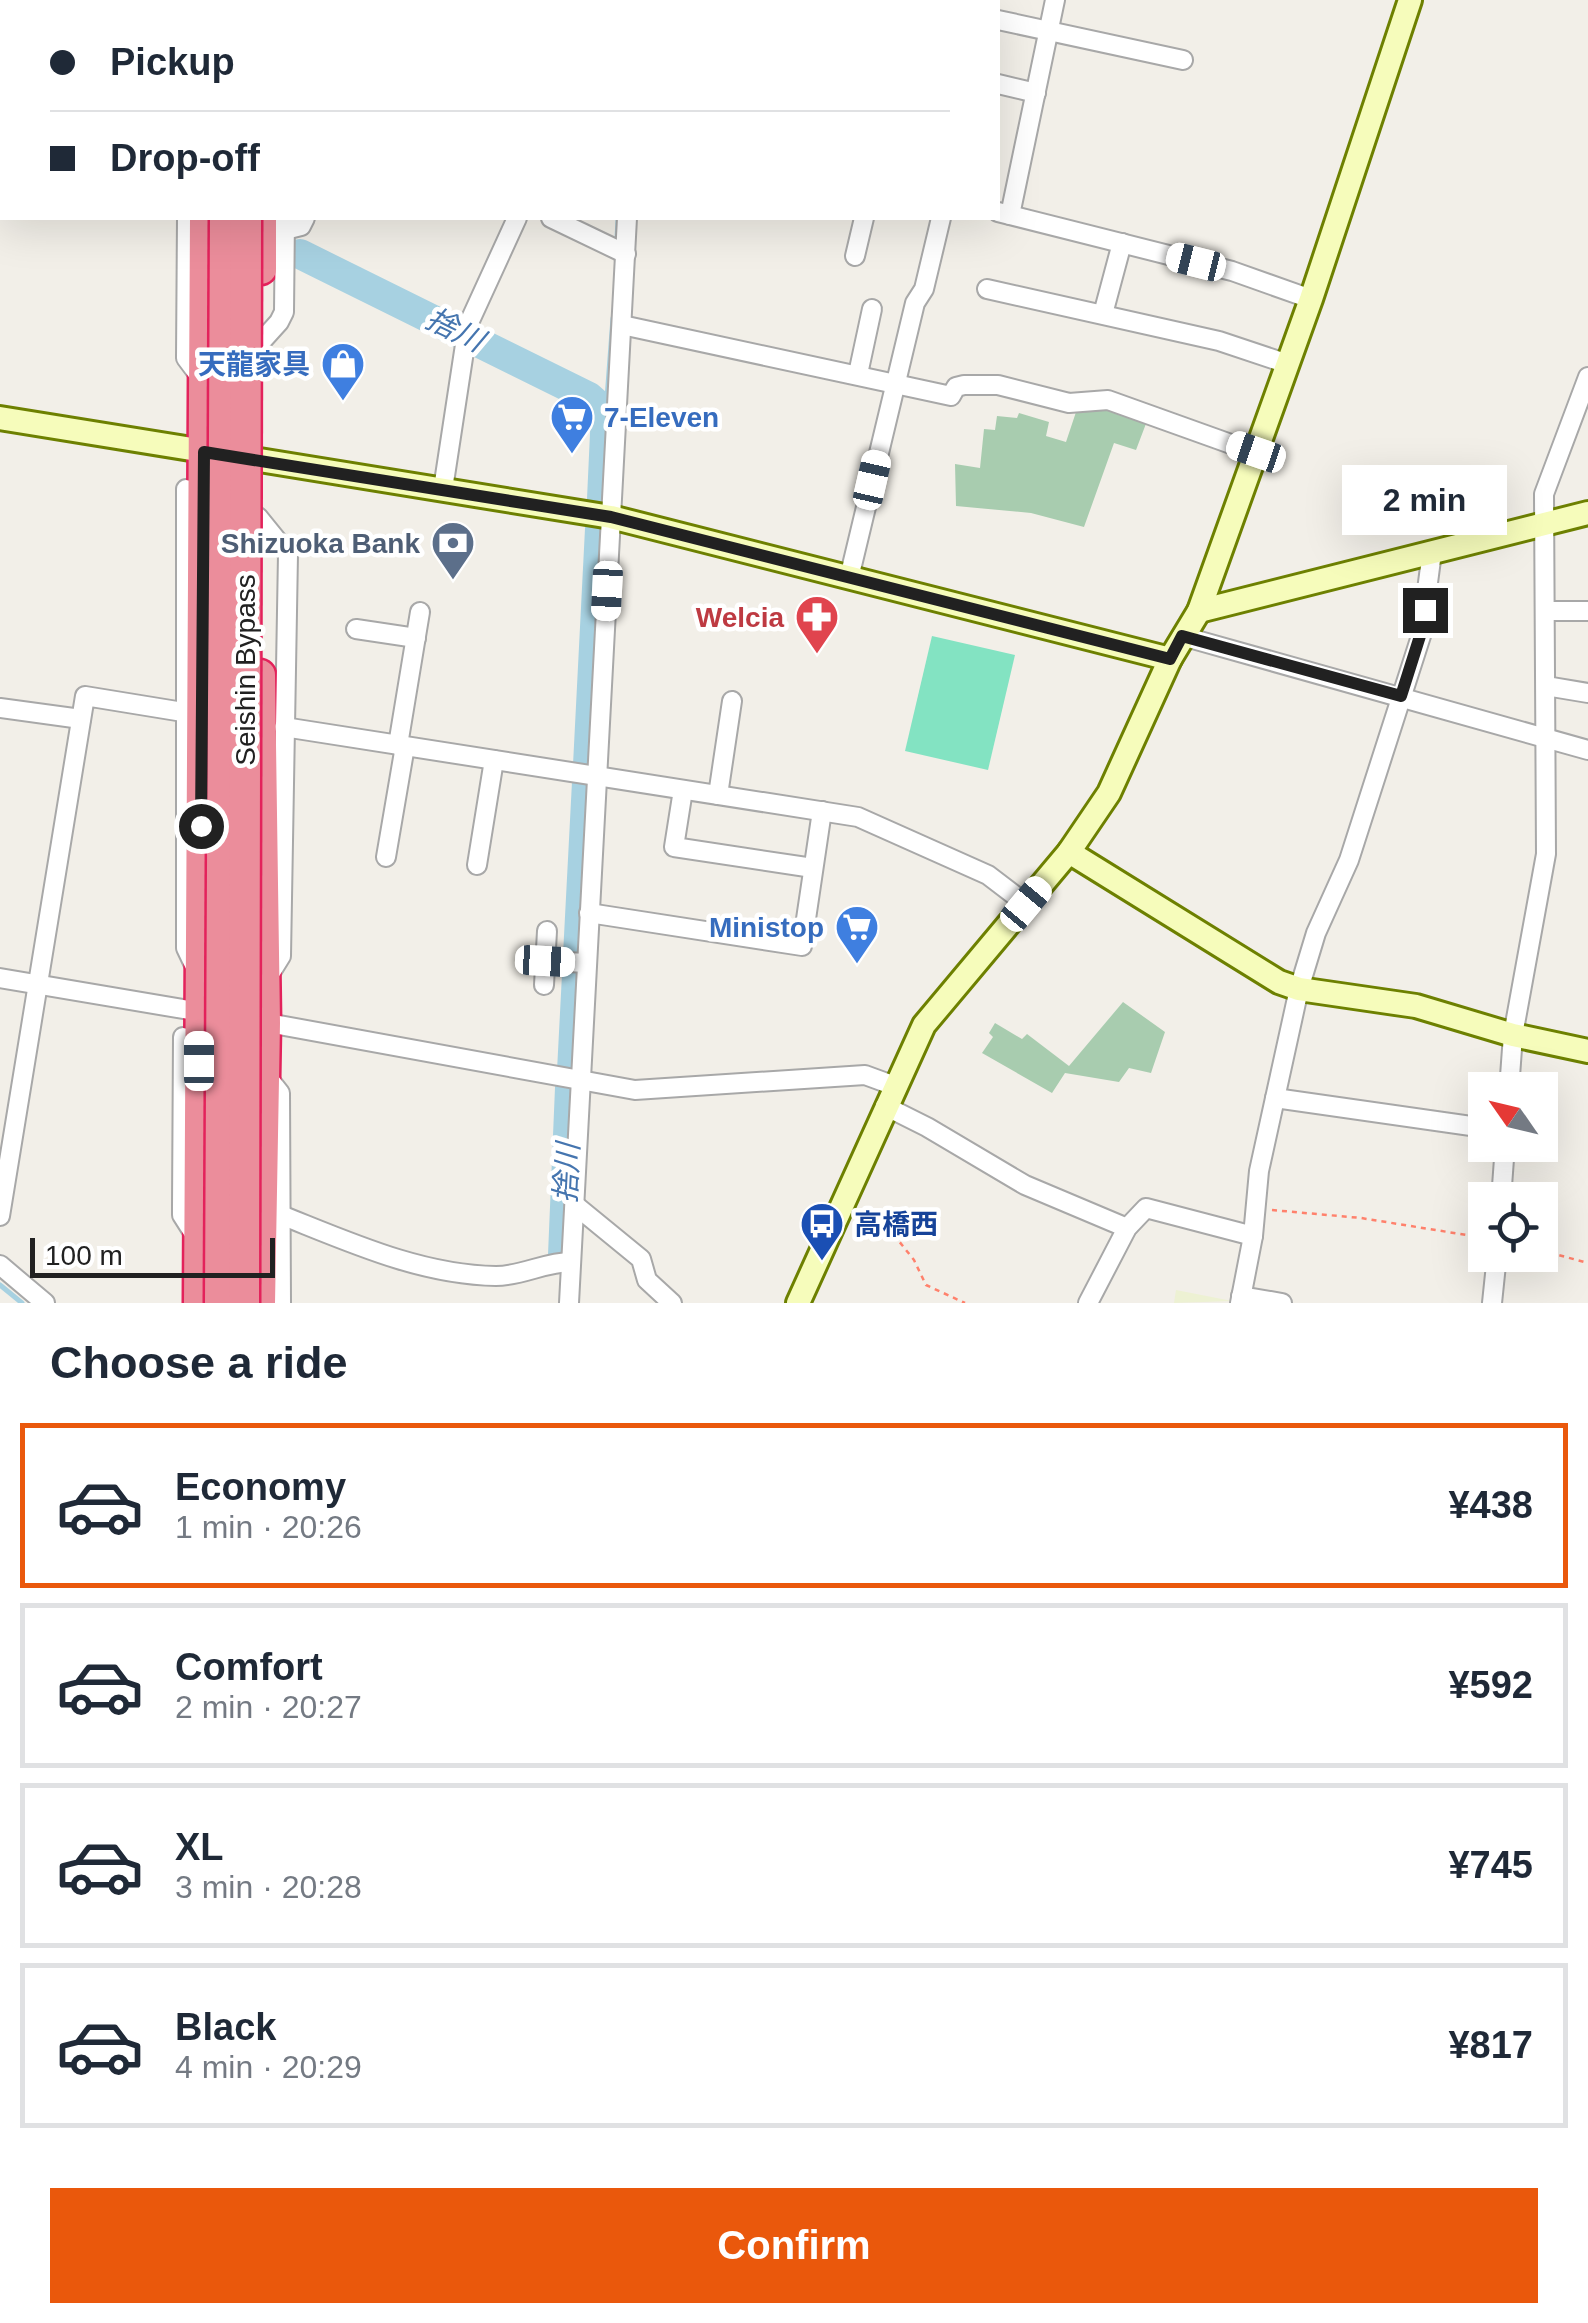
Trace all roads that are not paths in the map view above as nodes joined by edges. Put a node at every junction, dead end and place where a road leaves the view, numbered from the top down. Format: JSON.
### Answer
{"nodes":[{"id":1,"x":1056,"y":0,"type":"edge"},
{"id":2,"x":1410,"y":0,"type":"edge"},
{"id":3,"x":1000,"y":20,"type":"edge"},
{"id":4,"x":1049,"y":32,"type":"junction"},
{"id":5,"x":1183,"y":60,"type":"dead end"},
{"id":6,"x":1000,"y":84,"type":"edge"},
{"id":7,"x":1036,"y":93,"type":"junction"},
{"id":8,"x":1004,"y":213,"type":"edge"},
{"id":9,"x":187,"y":220,"type":"edge"},
{"id":10,"x":206,"y":220,"type":"edge"},
{"id":11,"x":225,"y":220,"type":"edge"},
{"id":12,"x":246,"y":220,"type":"edge"},
{"id":13,"x":304,"y":220,"type":"edge"},
{"id":14,"x":516,"y":220,"type":"edge"},
{"id":15,"x":554,"y":220,"type":"edge"},
{"id":16,"x":627,"y":220,"type":"edge"},
{"id":17,"x":864,"y":220,"type":"edge"},
{"id":18,"x":941,"y":220,"type":"edge"},
{"id":19,"x":277,"y":222,"type":"edge"},
{"id":20,"x":1122,"y":243,"type":"junction"},
{"id":21,"x":626,"y":254,"type":"junction"},
{"id":22,"x":856,"y":256,"type":"dead end"},
{"id":23,"x":987,"y":289,"type":"dead end"},
{"id":24,"x":1311,"y":299,"type":"junction"},
{"id":25,"x":872,"y":309,"type":"dead end"},
{"id":26,"x":1103,"y":314,"type":"junction"},
{"id":27,"x":622,"y":325,"type":"junction"},
{"id":28,"x":1288,"y":364,"type":"junction"},
{"id":29,"x":858,"y":374,"type":"junction"},
{"id":30,"x":204,"y":382,"type":"junction"},
{"id":31,"x":896,"y":382,"type":"junction"},
{"id":32,"x":1586,"y":389,"type":"edge"},
{"id":33,"x":0,"y":418,"type":"edge"},
{"id":34,"x":204,"y":452,"type":"junction"},
{"id":35,"x":1256,"y":452,"type":"junction"},
{"id":36,"x":259,"y":459,"type":"junction"},
{"id":37,"x":186,"y":489,"type":"dead end"},
{"id":38,"x":442,"y":489,"type":"junction"},
{"id":39,"x":1588,"y":514,"type":"edge"},
{"id":40,"x":258,"y":517,"type":"junction"},
{"id":41,"x":611,"y":517,"type":"junction"},
{"id":42,"x":1545,"y":525,"type":"junction"},
{"id":43,"x":1432,"y":552,"type":"junction"},
{"id":44,"x":849,"y":578,"type":"junction"},
{"id":45,"x":194,"y":580,"type":"junction"},
{"id":46,"x":1199,"y":611,"type":"junction"},
{"id":47,"x":1545,"y":611,"type":"junction"},
{"id":48,"x":1588,"y":611,"type":"edge"},
{"id":49,"x":420,"y":612,"type":"dead end"},
{"id":50,"x":356,"y":629,"type":"dead end"},
{"id":51,"x":1182,"y":636,"type":"junction"},
{"id":52,"x":416,"y":638,"type":"junction"},
{"id":53,"x":1170,"y":659,"type":"junction"},
{"id":54,"x":1546,"y":686,"type":"junction"},
{"id":55,"x":1588,"y":692,"type":"edge"},
{"id":56,"x":1401,"y":696,"type":"junction"},
{"id":57,"x":732,"y":701,"type":"dead end"},
{"id":58,"x":0,"y":708,"type":"edge"},
{"id":59,"x":184,"y":712,"type":"junction"},
{"id":60,"x":82,"y":719,"type":"junction"},
{"id":61,"x":284,"y":727,"type":"junction"},
{"id":62,"x":1546,"y":740,"type":"junction"},
{"id":63,"x":401,"y":746,"type":"junction"},
{"id":64,"x":1588,"y":750,"type":"edge"},
{"id":65,"x":494,"y":760,"type":"junction"},
{"id":66,"x":598,"y":776,"type":"junction"},
{"id":67,"x":683,"y":790,"type":"junction"},
{"id":68,"x":718,"y":795,"type":"junction"},
{"id":69,"x":822,"y":812,"type":"junction"},
{"id":70,"x":1070,"y":852,"type":"junction"},
{"id":71,"x":386,"y":857,"type":"dead end"},
{"id":72,"x":477,"y":865,"type":"dead end"},
{"id":73,"x":813,"y":868,"type":"junction"},
{"id":74,"x":1026,"y":904,"type":"junction"},
{"id":75,"x":589,"y":913,"type":"junction"},
{"id":76,"x":547,"y":931,"type":"dead end"},
{"id":77,"x":545,"y":961,"type":"junction"},
{"id":78,"x":578,"y":963,"type":"junction"},
{"id":79,"x":199,"y":974,"type":"junction"},
{"id":80,"x":0,"y":978,"type":"edge"},
{"id":81,"x":39,"y":985,"type":"junction"},
{"id":82,"x":263,"y":985,"type":"junction"},
{"id":83,"x":544,"y":985,"type":"dead end"},
{"id":84,"x":1299,"y":989,"type":"junction"},
{"id":85,"x":265,"y":1022,"type":"junction"},
{"id":86,"x":1513,"y":1035,"type":"junction"},
{"id":87,"x":194,"y":1037,"type":"junction"},
{"id":88,"x":1588,"y":1051,"type":"edge"},
{"id":89,"x":1510,"y":1072,"type":"edge"},
{"id":90,"x":264,"y":1073,"type":"junction"},
{"id":91,"x":582,"y":1082,"type":"junction"},
{"id":92,"x":183,"y":1094,"type":"junction"},
{"id":93,"x":890,"y":1096,"type":"junction"},
{"id":94,"x":1275,"y":1098,"type":"junction"},
{"id":95,"x":1468,"y":1126,"type":"edge"},
{"id":96,"x":575,"y":1205,"type":"junction"},
{"id":97,"x":281,"y":1215,"type":"junction"},
{"id":98,"x":0,"y":1216,"type":"edge"},
{"id":99,"x":1127,"y":1228,"type":"junction"},
{"id":100,"x":1253,"y":1236,"type":"junction"},
{"id":101,"x":200,"y":1242,"type":"junction"},
{"id":102,"x":571,"y":1262,"type":"junction"},
{"id":103,"x":0,"y":1265,"type":"edge"},
{"id":104,"x":1495,"y":1272,"type":"edge"},
{"id":105,"x":1241,"y":1300,"type":"edge"},
{"id":106,"x":46,"y":1303,"type":"edge"},
{"id":107,"x":199,"y":1303,"type":"edge"},
{"id":108,"x":220,"y":1303,"type":"edge"},
{"id":109,"x":244,"y":1303,"type":"edge"},
{"id":110,"x":260,"y":1303,"type":"edge"},
{"id":111,"x":282,"y":1303,"type":"edge"},
{"id":112,"x":569,"y":1303,"type":"edge"},
{"id":113,"x":672,"y":1303,"type":"edge"},
{"id":114,"x":798,"y":1303,"type":"edge"},
{"id":115,"x":1088,"y":1303,"type":"edge"},
{"id":116,"x":1282,"y":1303,"type":"edge"},
{"id":117,"x":1492,"y":1303,"type":"edge"}],
"edges":[{"from":1,"to":4,"type":"street"},
{"from":2,"to":24,"type":"street"},
{"from":3,"to":4,"type":"street"},
{"from":4,"to":5,"type":"street"},
{"from":4,"to":7,"type":"street"},
{"from":6,"to":7,"type":"street"},
{"from":7,"to":8,"type":"street"},
{"from":8,"to":20,"type":"street"},
{"from":9,"to":30,"type":"street"},
{"from":10,"to":30,"type":"highway"},
{"from":11,"to":108,"type":"highway","name":"Seishin Bypass","bridge":true},
{"from":12,"to":109,"type":"highway","name":"Seishin Bypass","bridge":true},
{"from":13,"to":19,"type":"street"},
{"from":14,"to":38,"type":"street"},
{"from":15,"to":21,"type":"street"},
{"from":16,"to":21,"type":"street"},
{"from":17,"to":22,"type":"street"},
{"from":18,"to":31,"type":"street"},
{"from":19,"to":36,"type":"highway"},
{"from":20,"to":24,"type":"street"},
{"from":20,"to":26,"type":"street"},
{"from":21,"to":27,"type":"street"},
{"from":23,"to":26,"type":"street"},
{"from":24,"to":28,"type":"street"},
{"from":25,"to":29,"type":"street"},
{"from":26,"to":28,"type":"street"},
{"from":27,"to":29,"type":"street"},
{"from":27,"to":41,"type":"street"},
{"from":28,"to":35,"type":"street"},
{"from":29,"to":31,"type":"street"},
{"from":30,"to":34,"type":"highway"},
{"from":31,"to":35,"type":"street"},
{"from":31,"to":44,"type":"street"},
{"from":32,"to":42,"type":"street"},
{"from":33,"to":34,"type":"street"},
{"from":34,"to":36,"type":"street"},
{"from":34,"to":45,"type":"highway"},
{"from":35,"to":46,"type":"street"},
{"from":36,"to":38,"type":"street"},
{"from":36,"to":40,"type":"highway"},
{"from":37,"to":45,"type":"street"},
{"from":38,"to":41,"type":"street"},
{"from":39,"to":42,"type":"street"},
{"from":40,"to":61,"type":"street"},
{"from":40,"to":82,"type":"highway"},
{"from":41,"to":44,"type":"street"},
{"from":41,"to":66,"type":"street"},
{"from":42,"to":43,"type":"street"},
{"from":42,"to":47,"type":"street"},
{"from":43,"to":46,"type":"street"},
{"from":43,"to":56,"type":"street"},
{"from":44,"to":53,"type":"street"},
{"from":45,"to":59,"type":"street"},
{"from":45,"to":79,"type":"highway"},
{"from":46,"to":51,"type":"street"},
{"from":47,"to":48,"type":"street"},
{"from":47,"to":54,"type":"street"},
{"from":49,"to":52,"type":"street"},
{"from":50,"to":52,"type":"street"},
{"from":51,"to":53,"type":"street"},
{"from":51,"to":56,"type":"street"},
{"from":52,"to":63,"type":"street"},
{"from":53,"to":70,"type":"street"},
{"from":54,"to":55,"type":"street"},
{"from":54,"to":62,"type":"street"},
{"from":56,"to":62,"type":"street"},
{"from":56,"to":84,"type":"street"},
{"from":57,"to":68,"type":"street"},
{"from":58,"to":60,"type":"street"},
{"from":59,"to":60,"type":"street"},
{"from":59,"to":79,"type":"street"},
{"from":60,"to":81,"type":"street"},
{"from":61,"to":63,"type":"street"},
{"from":61,"to":82,"type":"street"},
{"from":62,"to":64,"type":"street"},
{"from":62,"to":86,"type":"street"},
{"from":63,"to":65,"type":"street"},
{"from":63,"to":71,"type":"street"},
{"from":65,"to":66,"type":"street"},
{"from":65,"to":72,"type":"street"},
{"from":66,"to":67,"type":"street"},
{"from":66,"to":75,"type":"street"},
{"from":67,"to":68,"type":"street"},
{"from":67,"to":73,"type":"street"},
{"from":68,"to":69,"type":"street"},
{"from":69,"to":73,"type":"street"},
{"from":69,"to":74,"type":"street"},
{"from":70,"to":74,"type":"street"},
{"from":70,"to":84,"type":"street"},
{"from":73,"to":75,"type":"street"},
{"from":74,"to":93,"type":"street"},
{"from":75,"to":78,"type":"street"},
{"from":76,"to":77,"type":"street"},
{"from":77,"to":78,"type":"street"},
{"from":77,"to":83,"type":"street"},
{"from":78,"to":91,"type":"street"},
{"from":79,"to":87,"type":"highway"},
{"from":80,"to":81,"type":"street"},
{"from":81,"to":87,"type":"street"},
{"from":81,"to":98,"type":"street"},
{"from":82,"to":85,"type":"highway"},
{"from":84,"to":86,"type":"street"},
{"from":84,"to":94,"type":"street"},
{"from":85,"to":87,"type":"street"},
{"from":85,"to":90,"type":"highway"},
{"from":85,"to":91,"type":"street"},
{"from":86,"to":88,"type":"street"},
{"from":86,"to":89,"type":"street"},
{"from":87,"to":92,"type":"street"},
{"from":87,"to":92,"type":"street"},
{"from":87,"to":101,"type":"highway"},
{"from":90,"to":97,"type":"street"},
{"from":90,"to":110,"type":"highway"},
{"from":91,"to":93,"type":"street"},
{"from":91,"to":96,"type":"street"},
{"from":92,"to":101,"type":"street"},
{"from":93,"to":99,"type":"street"},
{"from":93,"to":114,"type":"street"},
{"from":94,"to":95,"type":"street"},
{"from":94,"to":100,"type":"street"},
{"from":96,"to":102,"type":"street"},
{"from":96,"to":113,"type":"street"},
{"from":97,"to":102,"type":"street"},
{"from":97,"to":111,"type":"street"},
{"from":99,"to":100,"type":"street"},
{"from":99,"to":115,"type":"street"},
{"from":100,"to":105,"type":"street"},
{"from":101,"to":107,"type":"highway"},
{"from":102,"to":112,"type":"street"},
{"from":103,"to":106,"type":"street"},
{"from":104,"to":117,"type":"street"},
{"from":105,"to":116,"type":"street"}]}
